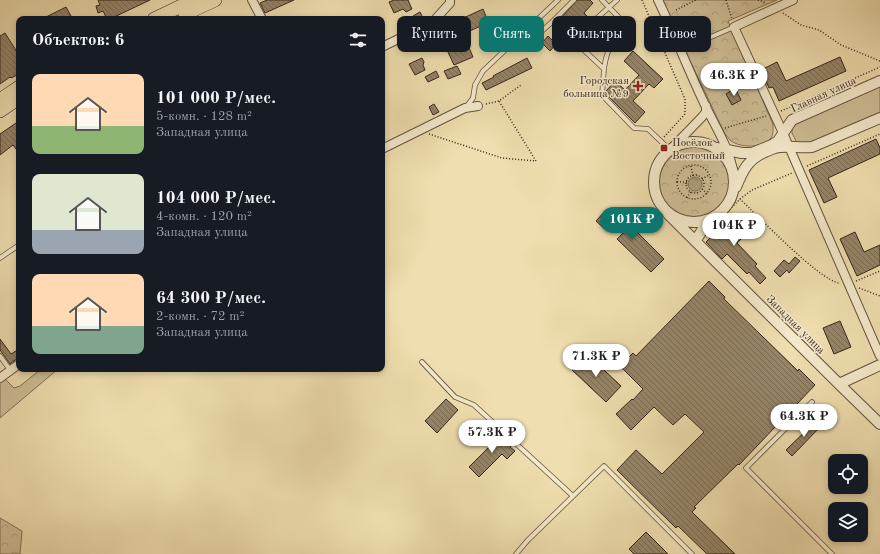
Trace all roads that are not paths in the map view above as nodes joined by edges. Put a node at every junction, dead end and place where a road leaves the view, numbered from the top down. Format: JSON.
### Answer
{"nodes":[{"id":1,"x":194,"y":0,"type":"edge"},
{"id":2,"x":215,"y":0,"type":"edge"},
{"id":3,"x":252,"y":0,"type":"edge"},
{"id":4,"x":450,"y":0,"type":"edge"},
{"id":5,"x":558,"y":0,"type":"edge"},
{"id":6,"x":574,"y":0,"type":"edge"},
{"id":7,"x":602,"y":0,"type":"edge"},
{"id":8,"x":617,"y":0,"type":"edge"},
{"id":9,"x":658,"y":0,"type":"edge"},
{"id":10,"x":793,"y":0,"type":"edge"},
{"id":11,"x":609,"y":6,"type":"junction"},
{"id":12,"x":160,"y":16,"type":"edge"},
{"id":13,"x":180,"y":16,"type":"edge"},
{"id":14,"x":260,"y":16,"type":"edge"},
{"id":15,"x":558,"y":16,"type":"edge"},
{"id":16,"x":599,"y":16,"type":"edge"},
{"id":17,"x":665,"y":16,"type":"edge"},
{"id":18,"x":552,"y":22,"type":"edge"},
{"id":19,"x":734,"y":27,"type":"junction"},
{"id":20,"x":544,"y":29,"type":"edge"},
{"id":21,"x":711,"y":37,"type":"edge"},
{"id":22,"x":385,"y":46,"type":"edge"},
{"id":23,"x":586,"y":52,"type":"edge"},
{"id":24,"x":682,"y":52,"type":"edge"},
{"id":25,"x":604,"y":69,"type":"junction"},
{"id":26,"x":880,"y":81,"type":"edge"},
{"id":27,"x":16,"y":89,"type":"edge"},
{"id":28,"x":0,"y":100,"type":"edge"},
{"id":29,"x":16,"y":100,"type":"edge"},
{"id":30,"x":478,"y":106,"type":"road end"},
{"id":31,"x":706,"y":106,"type":"junction"},
{"id":32,"x":465,"y":108,"type":"junction"},
{"id":33,"x":0,"y":111,"type":"edge"},
{"id":34,"x":880,"y":118,"type":"edge"},
{"id":35,"x":783,"y":133,"type":"junction"},
{"id":36,"x":789,"y":147,"type":"junction"},
{"id":37,"x":385,"y":148,"type":"edge"},
{"id":38,"x":716,"y":148,"type":"junction"},
{"id":39,"x":670,"y":150,"type":"junction"},
{"id":40,"x":727,"y":150,"type":"junction"},
{"id":41,"x":733,"y":172,"type":"junction"},
{"id":42,"x":736,"y":197,"type":"junction"},
{"id":43,"x":668,"y":214,"type":"junction"},
{"id":44,"x":720,"y":216,"type":"junction"},
{"id":45,"x":696,"y":240,"type":"junction"},
{"id":46,"x":16,"y":247,"type":"edge"},
{"id":47,"x":0,"y":258,"type":"edge"},
{"id":48,"x":0,"y":356,"type":"edge"},
{"id":49,"x":880,"y":356,"type":"edge"},
{"id":50,"x":422,"y":362,"type":"dead end"},
{"id":51,"x":880,"y":365,"type":"edge"},
{"id":52,"x":16,"y":366,"type":"edge"},
{"id":53,"x":10,"y":370,"type":"junction"},
{"id":54,"x":0,"y":378,"type":"edge"},
{"id":55,"x":839,"y":384,"type":"junction"},
{"id":56,"x":812,"y":402,"type":"dead end"},
{"id":57,"x":880,"y":424,"type":"edge"},
{"id":58,"x":573,"y":496,"type":"junction"},
{"id":59,"x":516,"y":554,"type":"edge"},
{"id":60,"x":692,"y":554,"type":"edge"},
{"id":61,"x":832,"y":554,"type":"edge"}],
"edges":[{"from":1,"to":12,"type":"main road"},
{"from":2,"to":13,"type":"main road"},
{"from":3,"to":14,"type":"street"},
{"from":4,"to":22,"type":"street"},
{"from":5,"to":32,"type":"lane"},
{"from":6,"to":15,"type":"lane"},
{"from":7,"to":11,"type":"lane"},
{"from":8,"to":11,"type":"lane"},
{"from":9,"to":17,"type":"street"},
{"from":10,"to":19,"type":"street"},
{"from":11,"to":16,"type":"lane"},
{"from":11,"to":25,"type":"lane"},
{"from":18,"to":20,"type":"lane"},
{"from":19,"to":21,"type":"lane"},
{"from":19,"to":35,"type":"street"},
{"from":23,"to":25,"type":"lane"},
{"from":24,"to":31,"type":"street"},
{"from":25,"to":39,"type":"lane"},
{"from":26,"to":35,"type":"street","name":"Главная улица"},
{"from":27,"to":28,"type":"main road"},
{"from":29,"to":33,"type":"main road"},
{"from":30,"to":32,"type":"street"},
{"from":31,"to":39,"type":"street"},
{"from":31,"to":40,"type":"street"},
{"from":32,"to":37,"type":"street"},
{"from":34,"to":36,"type":"street"},
{"from":35,"to":36,"type":"street"},
{"from":35,"to":40,"type":"street","name":"Главная улица"},
{"from":36,"to":42,"type":"street"},
{"from":36,"to":49,"type":"street"},
{"from":38,"to":39,"type":"street","name":"Главная улица"},
{"from":38,"to":40,"type":"street","name":"Главная улица"},
{"from":38,"to":41,"type":"street"},
{"from":39,"to":43,"type":"street","name":"Западная улица"},
{"from":40,"to":41,"type":"street"},
{"from":41,"to":42,"type":"street"},
{"from":42,"to":44,"type":"street"},
{"from":43,"to":44,"type":"street"},
{"from":43,"to":45,"type":"street","name":"Западная улица"},
{"from":44,"to":45,"type":"street"},
{"from":45,"to":55,"type":"street","name":"Западная улица"},
{"from":46,"to":47,"type":"lane"},
{"from":48,"to":53,"type":"lane"},
{"from":50,"to":58,"type":"lane"},
{"from":51,"to":55,"type":"street"},
{"from":52,"to":53,"type":"street"},
{"from":53,"to":54,"type":"street"},
{"from":55,"to":57,"type":"street","name":"Западная улица"},
{"from":56,"to":61,"type":"lane"},
{"from":58,"to":59,"type":"lane"},
{"from":58,"to":60,"type":"lane"}]}
